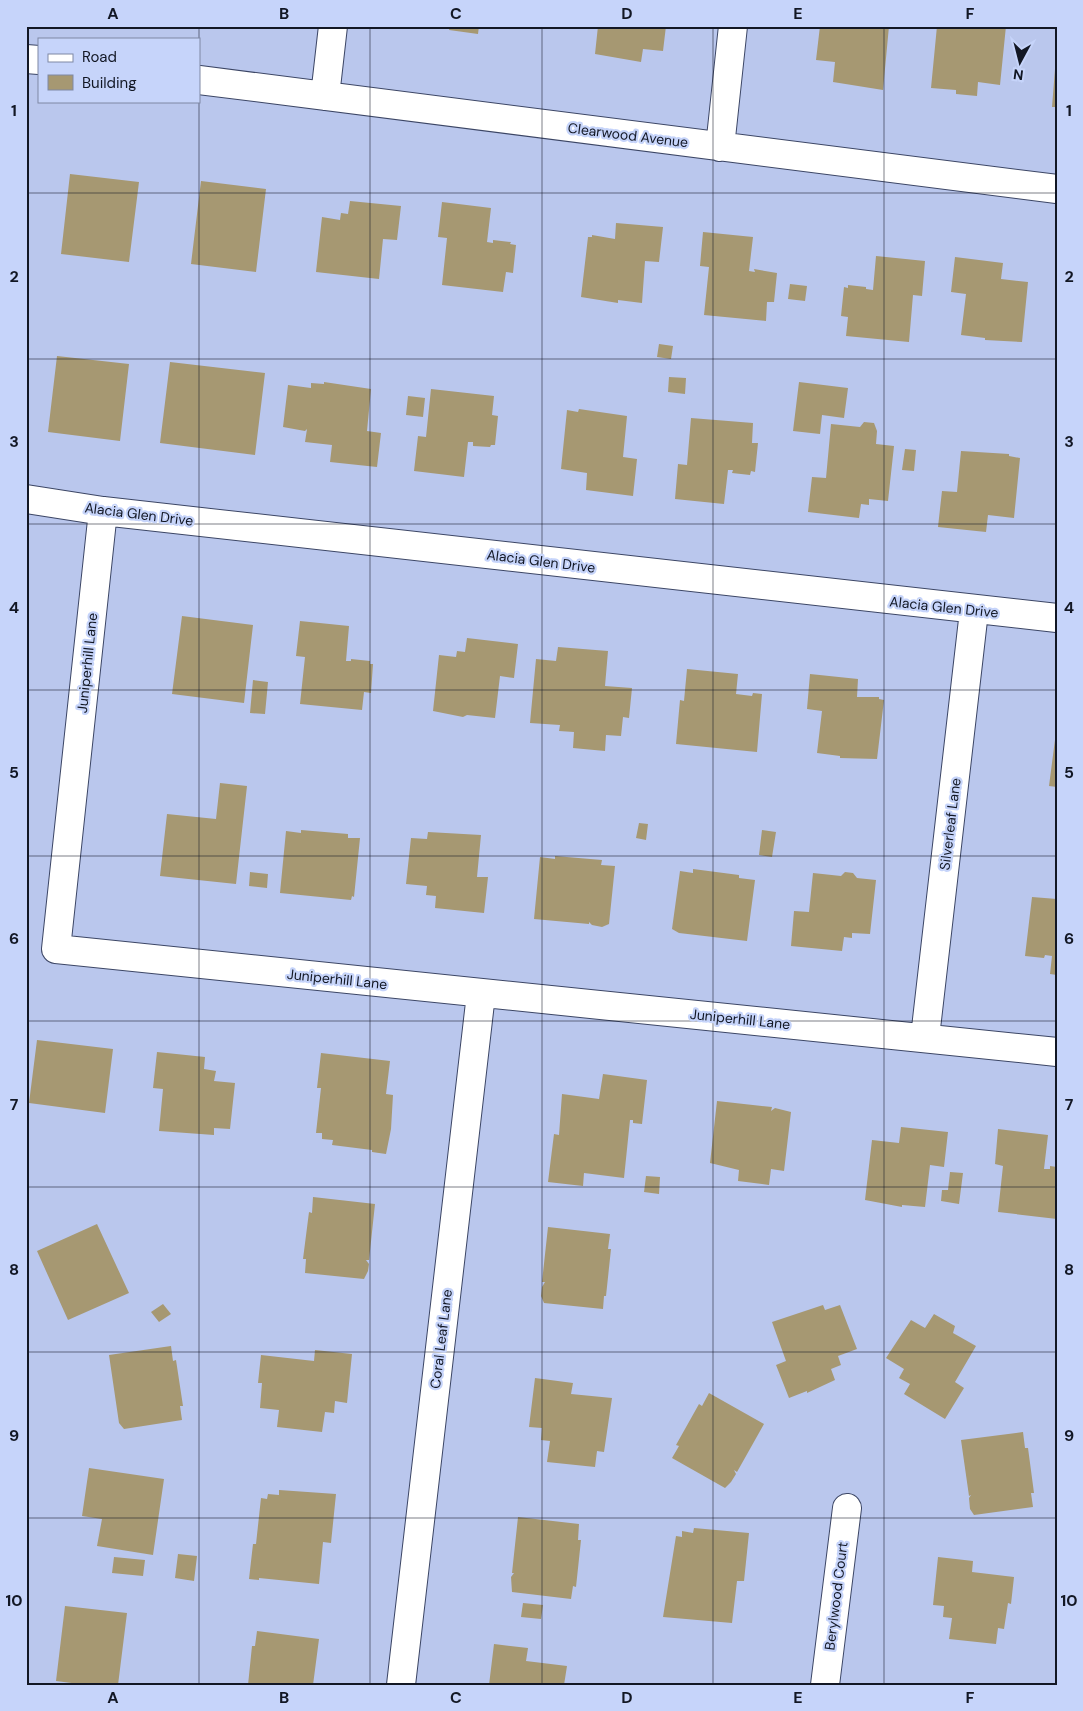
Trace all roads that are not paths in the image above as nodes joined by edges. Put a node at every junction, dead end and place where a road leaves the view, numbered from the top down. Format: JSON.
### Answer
{"nodes":[{"id":1,"x":333,"y":26,"type":"edge"},
{"id":2,"x":733,"y":26,"type":"edge"},
{"id":3,"x":200,"y":80,"type":"edge"},
{"id":4,"x":325,"y":96,"type":"junction"},
{"id":5,"x":720,"y":147,"type":"junction"},
{"id":6,"x":1057,"y":189,"type":"edge"},
{"id":7,"x":26,"y":498,"type":"edge"},
{"id":8,"x":103,"y":510,"type":"junction"},
{"id":9,"x":974,"y":611,"type":"junction"},
{"id":10,"x":1057,"y":618,"type":"edge"},
{"id":11,"x":481,"y":994,"type":"junction"},
{"id":12,"x":925,"y":1037,"type":"junction"},
{"id":13,"x":1057,"y":1052,"type":"edge"},
{"id":14,"x":847,"y":1508,"type":"dead end"},
{"id":15,"x":401,"y":1685,"type":"edge"},
{"id":16,"x":825,"y":1685,"type":"edge"}],
"edges":[{"from":1,"to":4,"type":"street"},
{"from":2,"to":5,"type":"street"},
{"from":3,"to":4,"type":"street","name":"Clearwood Avenue"},
{"from":4,"to":5,"type":"street","name":"Clearwood Avenue"},
{"from":5,"to":6,"type":"street","name":"Clearwood Avenue"},
{"from":7,"to":8,"type":"street","name":"Alacia Glen Drive"},
{"from":8,"to":9,"type":"street","name":"Alacia Glen Drive"},
{"from":8,"to":11,"type":"street","name":"Juniperhill Lane"},
{"from":9,"to":10,"type":"street","name":"Alacia Glen Drive"},
{"from":9,"to":12,"type":"street","name":"Silverleaf Lane"},
{"from":11,"to":12,"type":"street","name":"Juniperhill Lane"},
{"from":11,"to":15,"type":"street","name":"Coral Leaf Lane"},
{"from":12,"to":13,"type":"street","name":"Juniperhill Lane"},
{"from":14,"to":16,"type":"street","name":"Berylwood Court"}]}
